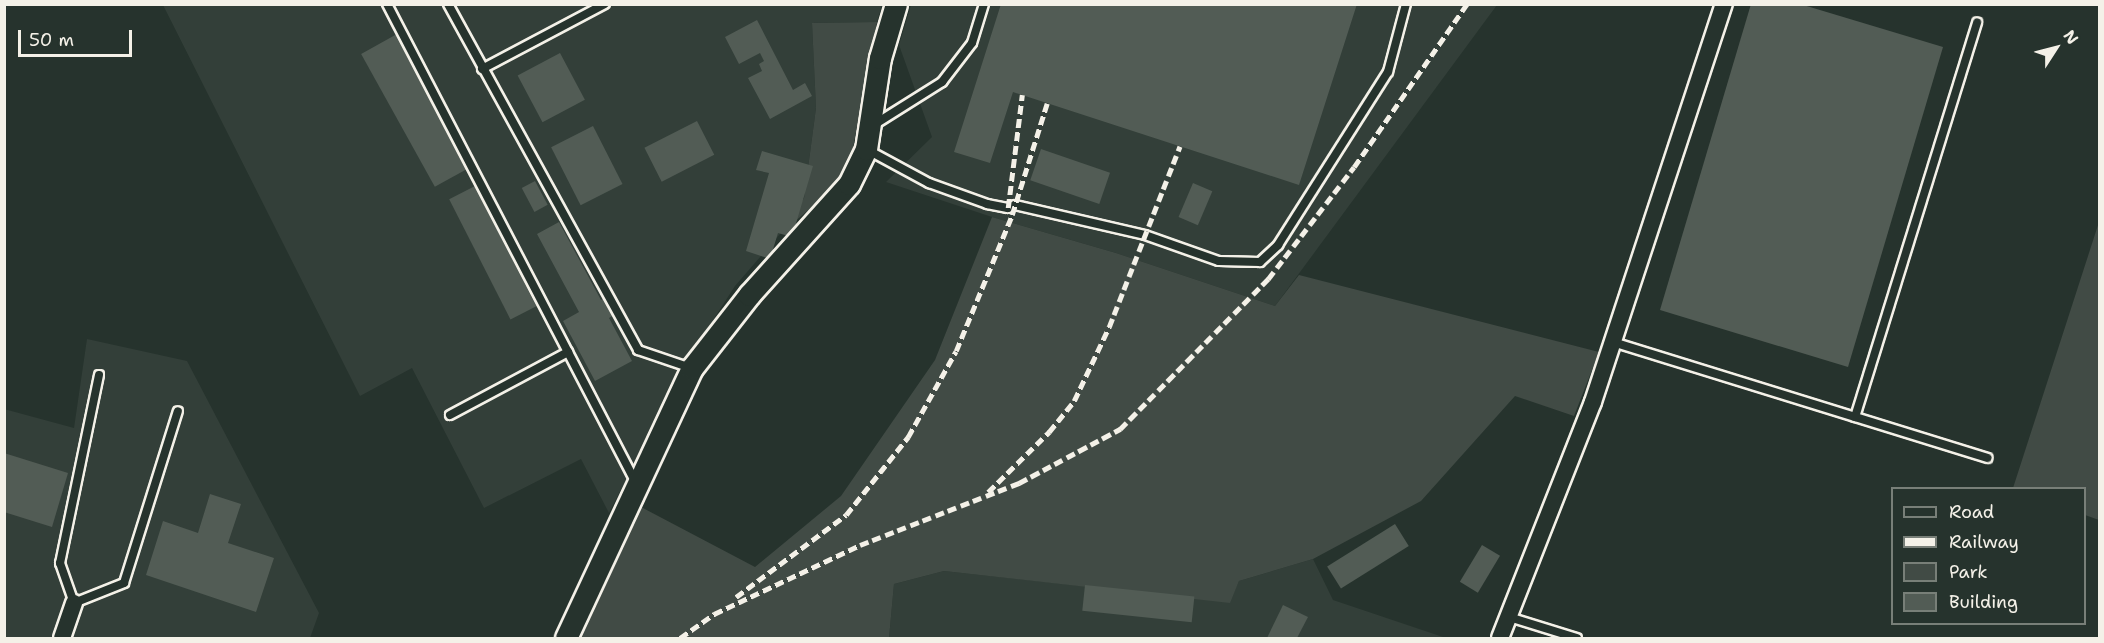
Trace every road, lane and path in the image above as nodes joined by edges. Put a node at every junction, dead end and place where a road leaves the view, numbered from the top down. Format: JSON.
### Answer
{"nodes":[{"id":1,"x":387,"y":4,"type":"edge"},
{"id":2,"x":448,"y":4,"type":"edge"},
{"id":3,"x":605,"y":4,"type":"edge"},
{"id":4,"x":896,"y":4,"type":"edge"},
{"id":5,"x":984,"y":4,"type":"edge"},
{"id":6,"x":1406,"y":4,"type":"edge"},
{"id":7,"x":1724,"y":4,"type":"edge"},
{"id":8,"x":1977,"y":22,"type":"dead end"},
{"id":9,"x":482,"y":69,"type":"junction"},
{"id":10,"x":867,"y":138,"type":"junction"},
{"id":11,"x":1613,"y":342,"type":"junction"},
{"id":12,"x":568,"y":352,"type":"junction"},
{"id":13,"x":692,"y":368,"type":"junction"},
{"id":14,"x":99,"y":375,"type":"dead end"},
{"id":15,"x":178,"y":411,"type":"dead end"},
{"id":16,"x":450,"y":415,"type":"dead end"},
{"id":17,"x":1855,"y":417,"type":"junction"},
{"id":18,"x":1987,"y":458,"type":"dead end"},
{"id":19,"x":637,"y":486,"type":"junction"},
{"id":20,"x":74,"y":603,"type":"junction"},
{"id":21,"x":1509,"y":617,"type":"junction"},
{"id":22,"x":62,"y":639,"type":"edge"},
{"id":23,"x":566,"y":639,"type":"edge"},
{"id":24,"x":1500,"y":639,"type":"edge"},
{"id":25,"x":1577,"y":639,"type":"edge"}],
"edges":[{"from":1,"to":12,"type":"lane"},
{"from":2,"to":9,"type":"lane"},
{"from":3,"to":9,"type":"lane"},
{"from":4,"to":10,"type":"street"},
{"from":5,"to":10,"type":"lane"},
{"from":6,"to":10,"type":"lane"},
{"from":7,"to":11,"type":"street"},
{"from":8,"to":17,"type":"lane"},
{"from":9,"to":13,"type":"lane"},
{"from":10,"to":13,"type":"street"},
{"from":11,"to":17,"type":"lane"},
{"from":11,"to":21,"type":"street"},
{"from":12,"to":16,"type":"lane"},
{"from":12,"to":19,"type":"lane"},
{"from":13,"to":19,"type":"street"},
{"from":14,"to":20,"type":"lane"},
{"from":15,"to":20,"type":"lane"},
{"from":17,"to":18,"type":"lane"},
{"from":19,"to":23,"type":"street"},
{"from":20,"to":22,"type":"street"},
{"from":21,"to":24,"type":"street"},
{"from":21,"to":25,"type":"lane"}]}
